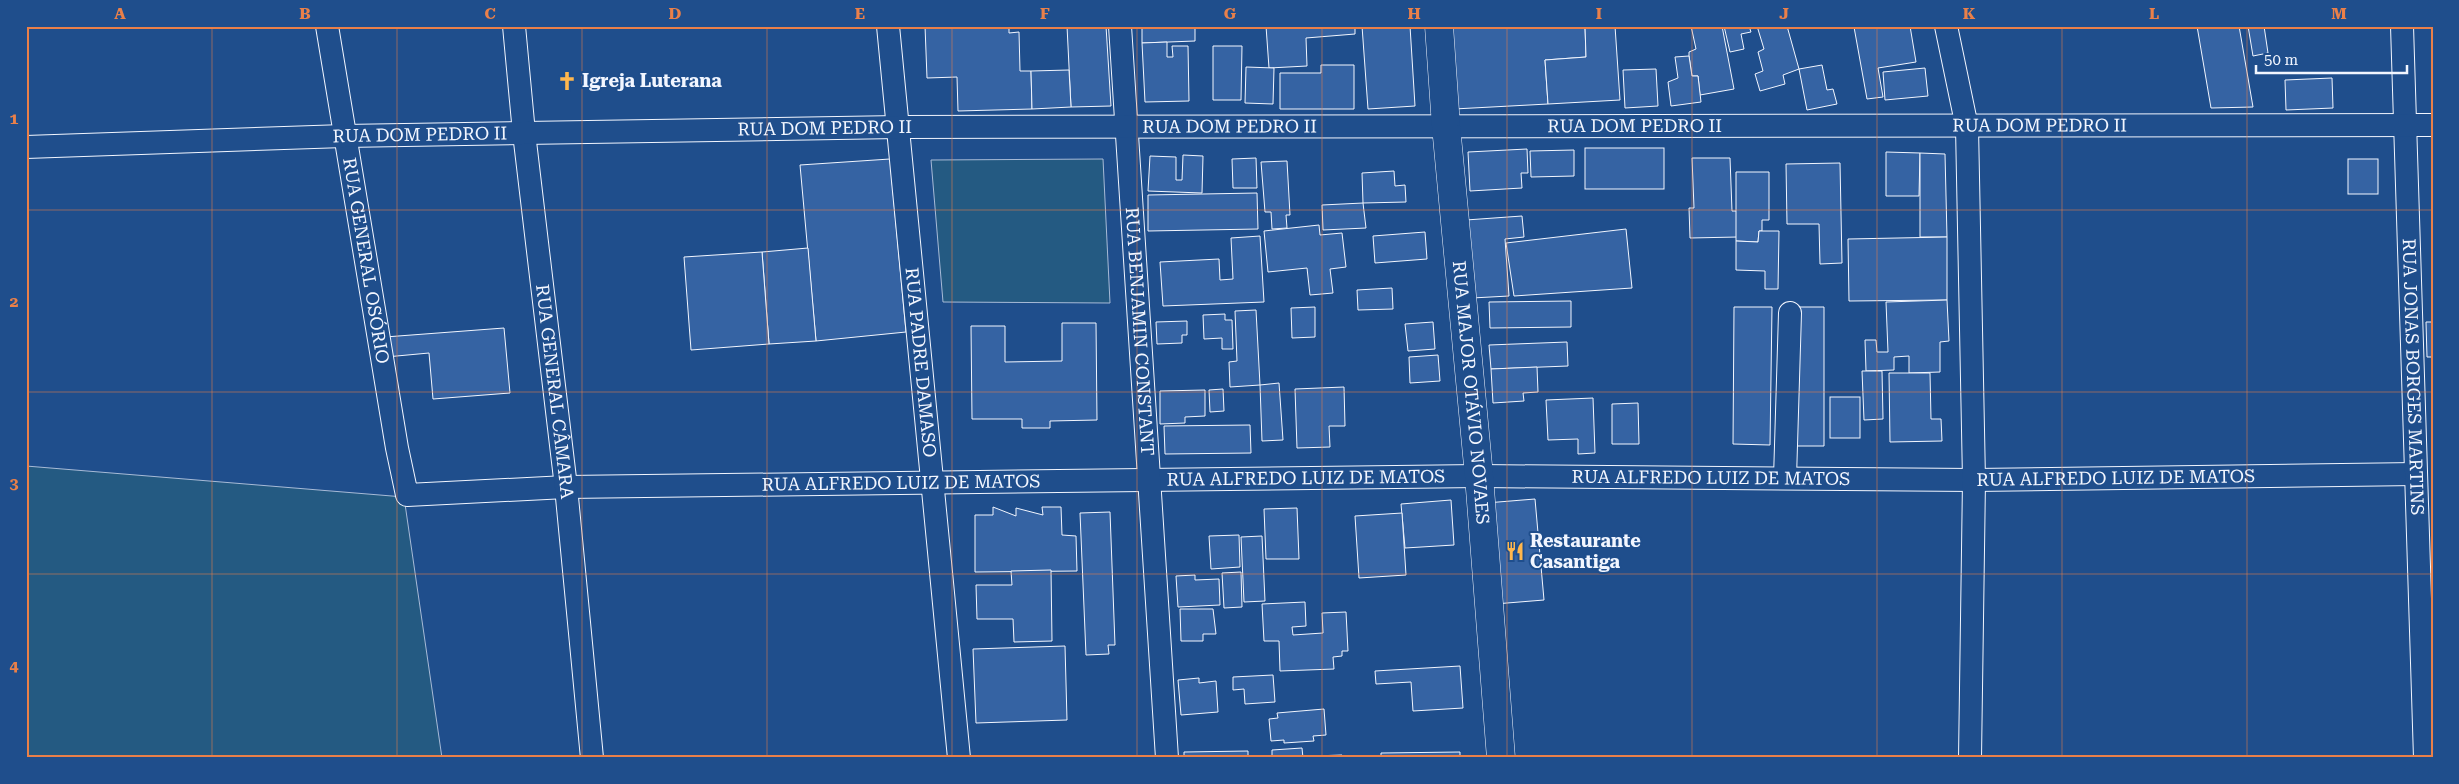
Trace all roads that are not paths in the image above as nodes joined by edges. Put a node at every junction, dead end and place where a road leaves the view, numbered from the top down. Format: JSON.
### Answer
{"nodes":[{"id":1,"x":327,"y":26,"type":"edge"},
{"id":2,"x":514,"y":26,"type":"edge"},
{"id":3,"x":888,"y":26,"type":"edge"},
{"id":4,"x":1120,"y":26,"type":"edge"},
{"id":5,"x":1439,"y":26,"type":"edge"},
{"id":6,"x":1946,"y":26,"type":"edge"},
{"id":7,"x":2402,"y":26,"type":"edge"},
{"id":8,"x":2406,"y":125,"type":"junction"},
{"id":9,"x":2433,"y":125,"type":"edge"},
{"id":10,"x":1126,"y":126,"type":"junction"},
{"id":11,"x":1446,"y":126,"type":"junction"},
{"id":12,"x":898,"y":127,"type":"junction"},
{"id":13,"x":1967,"y":127,"type":"junction"},
{"id":14,"x":524,"y":133,"type":"junction"},
{"id":15,"x":344,"y":136,"type":"junction"},
{"id":16,"x":26,"y":146,"type":"edge"},
{"id":17,"x":1790,"y":313,"type":"dead end"},
{"id":18,"x":1479,"y":476,"type":"junction"},
{"id":19,"x":2423,"y":477,"type":"edge"},
{"id":20,"x":1785,"y":478,"type":"junction"},
{"id":21,"x":1150,"y":480,"type":"junction"},
{"id":22,"x":1974,"y":480,"type":"junction"},
{"id":23,"x":932,"y":482,"type":"junction"},
{"id":24,"x":566,"y":487,"type":"junction"},
{"id":25,"x":407,"y":495,"type":"joint"},
{"id":26,"x":592,"y":758,"type":"edge"},
{"id":27,"x":959,"y":758,"type":"edge"},
{"id":28,"x":1167,"y":758,"type":"edge"},
{"id":29,"x":1501,"y":758,"type":"edge"},
{"id":30,"x":1970,"y":758,"type":"edge"},
{"id":31,"x":2425,"y":758,"type":"edge"}],
"edges":[{"from":1,"to":15,"type":"street","name":"RUA GENERAL OSÓRIO"},
{"from":2,"to":14,"type":"street","name":"RUA GENERAL CÂMARA"},
{"from":3,"to":12,"type":"street","name":"RUA PADRE DAMASO"},
{"from":4,"to":10,"type":"street","name":"RUA BENJAMIN CONSTANT"},
{"from":5,"to":11,"type":"main road","name":"RUA MAJOR OTÁVIO NOVAES"},
{"from":6,"to":13,"type":"street"},
{"from":7,"to":8,"type":"street","name":"RUA JONAS BORGES MARTINS"},
{"from":8,"to":9,"type":"street","name":"RUA DOM PEDRO II"},
{"from":8,"to":13,"type":"street","name":"RUA DOM PEDRO II"},
{"from":8,"to":19,"type":"street","name":"RUA JONAS BORGES MARTINS"},
{"from":10,"to":11,"type":"street","name":"RUA DOM PEDRO II"},
{"from":10,"to":12,"type":"street","name":"RUA DOM PEDRO II"},
{"from":10,"to":21,"type":"street","name":"RUA BENJAMIN CONSTANT"},
{"from":11,"to":13,"type":"street","name":"RUA DOM PEDRO II"},
{"from":11,"to":18,"type":"main road","name":"RUA MAJOR OTÁVIO NOVAES"},
{"from":12,"to":14,"type":"street","name":"RUA DOM PEDRO II"},
{"from":12,"to":23,"type":"street","name":"RUA PADRE DAMASO"},
{"from":13,"to":22,"type":"street"},
{"from":14,"to":15,"type":"street","name":"RUA DOM PEDRO II"},
{"from":14,"to":24,"type":"street","name":"RUA GENERAL CÂMARA"},
{"from":15,"to":16,"type":"street","name":"RUA DOM PEDRO II"},
{"from":15,"to":25,"type":"street","name":"RUA GENERAL OSÓRIO"},
{"from":17,"to":20,"type":"street"},
{"from":18,"to":20,"type":"street","name":"RUA ALFREDO LUIZ DE MATOS"},
{"from":18,"to":21,"type":"street","name":"RUA ALFREDO LUIZ DE MATOS"},
{"from":18,"to":29,"type":"main road","name":"RUA MAJOR OTÁVIO NOVAES"},
{"from":19,"to":22,"type":"street","name":"RUA ALFREDO LUIZ DE MATOS"},
{"from":19,"to":31,"type":"street","name":"RUA JONAS BORGES MARTINS"},
{"from":20,"to":22,"type":"street","name":"RUA ALFREDO LUIZ DE MATOS"},
{"from":21,"to":23,"type":"street","name":"RUA ALFREDO LUIZ DE MATOS"},
{"from":21,"to":28,"type":"street","name":"RUA BENJAMIN CONSTANT"},
{"from":22,"to":30,"type":"street"},
{"from":23,"to":24,"type":"street","name":"RUA ALFREDO LUIZ DE MATOS"},
{"from":23,"to":27,"type":"street","name":"RUA PADRE DAMASO"},
{"from":24,"to":25,"type":"street","name":"RUA ALFREDO LUIZ DE MATOS"},
{"from":24,"to":26,"type":"street","name":"RUA GENERAL CÂMARA"}]}
